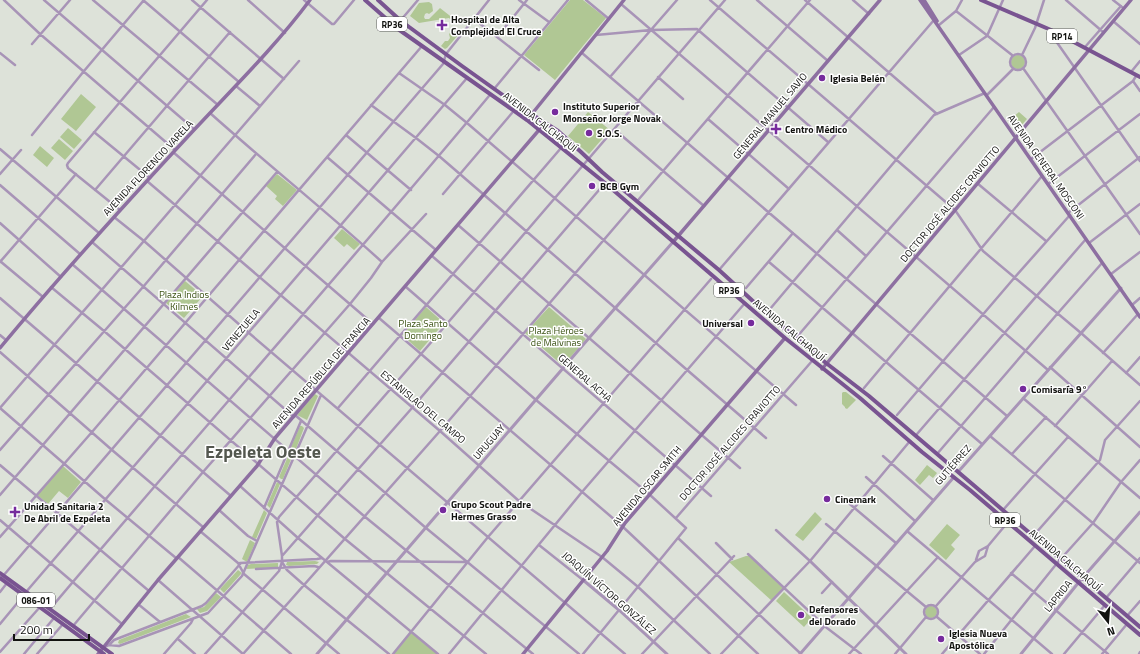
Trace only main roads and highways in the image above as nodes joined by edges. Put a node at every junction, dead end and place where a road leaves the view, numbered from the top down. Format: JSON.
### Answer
{"nodes":[{"id":1,"x":365,"y":0,"type":"edge"},
{"id":2,"x":379,"y":0,"type":"edge"},
{"id":3,"x":624,"y":0,"type":"edge"},
{"id":4,"x":880,"y":0,"type":"edge"},
{"id":5,"x":920,"y":0,"type":"edge"},
{"id":6,"x":924,"y":0,"type":"edge"},
{"id":7,"x":981,"y":0,"type":"edge"},
{"id":8,"x":1131,"y":0,"type":"edge"},
{"id":9,"x":309,"y":1,"type":"edge"},
{"id":10,"x":935,"y":20,"type":"junction"},
{"id":11,"x":1087,"y":48,"type":"junction"},
{"id":12,"x":1138,"y":76,"type":"edge"},
{"id":13,"x":531,"y":115,"type":"junction"},
{"id":14,"x":527,"y":120,"type":"junction"},
{"id":15,"x":543,"y":122,"type":"junction"},
{"id":16,"x":539,"y":130,"type":"junction"},
{"id":17,"x":1016,"y":138,"type":"junction"},
{"id":18,"x":678,"y":236,"type":"junction"},
{"id":19,"x":673,"y":242,"type":"junction"},
{"id":20,"x":1139,"y":316,"type":"edge"},
{"id":21,"x":787,"y":335,"type":"junction"},
{"id":22,"x":0,"y":348,"type":"edge"},
{"id":23,"x":812,"y":351,"type":"junction"},
{"id":24,"x":826,"y":363,"type":"junction"},
{"id":25,"x":822,"y":368,"type":"junction"},
{"id":26,"x":837,"y":372,"type":"junction"},
{"id":27,"x":833,"y":377,"type":"junction"},
{"id":28,"x":1,"y":575,"type":"edge"},
{"id":29,"x":25,"y":594,"type":"junction"},
{"id":30,"x":1140,"y":627,"type":"edge"},
{"id":31,"x":1140,"y":635,"type":"edge"},
{"id":32,"x":101,"y":652,"type":"edge"},
{"id":33,"x":112,"y":654,"type":"edge"},
{"id":34,"x":523,"y":654,"type":"edge"}],
"edges":[{"from":1,"to":14,"type":"main road","name":"AVENIDA CALCHAQUÍ","number":"RP36"},
{"from":2,"to":13,"type":"main road","name":"AVENIDA CALCHAQUÍ","number":"RP36"},
{"from":3,"to":13,"type":"main road"},
{"from":4,"to":18,"type":"main road","name":"GENERAL MANUEL SAVIO"},
{"from":5,"to":10,"type":"main road","name":"AVENIDA GENERAL MOSCONI"},
{"from":6,"to":10,"type":"main road","name":"AVENIDA GENERAL MOSCONI"},
{"from":7,"to":11,"type":"main road","number":"RP14"},
{"from":8,"to":11,"type":"main road","name":"DOCTOR JOSÉ ALCIDES CRAVIOTTO"},
{"from":9,"to":22,"type":"main road","name":"AVENIDA FLORENCIO VARELA"},
{"from":10,"to":17,"type":"main road","name":"AVENIDA GENERAL MOSCONI"},
{"from":11,"to":12,"type":"main road","number":"RP14"},
{"from":11,"to":17,"type":"main road","name":"DOCTOR JOSÉ ALCIDES CRAVIOTTO"},
{"from":13,"to":14,"type":"main road"},
{"from":13,"to":15,"type":"main road","name":"AVENIDA CALCHAQUÍ","number":"RP36"},
{"from":14,"to":16,"type":"main road","name":"AVENIDA CALCHAQUÍ","number":"RP36"},
{"from":15,"to":16,"type":"main road","name":"AVENIDA REPÚBLICA DE FRANCIA"},
{"from":15,"to":18,"type":"main road","name":"AVENIDA CALCHAQUÍ","number":"RP36"},
{"from":16,"to":19,"type":"main road","name":"AVENIDA CALCHAQUÍ","number":"RP36"},
{"from":16,"to":32,"type":"main road","name":"AVENIDA REPÚBLICA DE FRANCIA"},
{"from":17,"to":20,"type":"main road","name":"AVENIDA GENERAL MOSCONI"},
{"from":17,"to":24,"type":"main road","name":"DOCTOR JOSÉ ALCIDES CRAVIOTTO"},
{"from":18,"to":19,"type":"main road","name":"GENERAL MANUEL SAVIO"},
{"from":18,"to":21,"type":"main road","name":"AVENIDA CALCHAQUÍ","number":"RP36"},
{"from":19,"to":21,"type":"main road","name":"AVENIDA CALCHAQUÍ","number":"RP36"},
{"from":21,"to":23,"type":"main road"},
{"from":21,"to":23,"type":"main road","name":"AVENIDA CALCHAQUÍ","number":"RP36"},
{"from":21,"to":25,"type":"main road","name":"AVENIDA CALCHAQUÍ","number":"RP36"},
{"from":21,"to":34,"type":"main road","name":"AVENIDA OSCAR SMITH"},
{"from":23,"to":24,"type":"main road","name":"AVENIDA CALCHAQUÍ","number":"RP36"},
{"from":24,"to":25,"type":"main road","name":"DOCTOR JOSÉ ALCIDES CRAVIOTTO"},
{"from":24,"to":26,"type":"main road","name":"AVENIDA CALCHAQUÍ","number":"RP36"},
{"from":25,"to":27,"type":"main road","name":"AVENIDA CALCHAQUÍ","number":"RP36"},
{"from":26,"to":27,"type":"main road"},
{"from":26,"to":30,"type":"main road","name":"AVENIDA CALCHAQUÍ","number":"RP36"},
{"from":27,"to":31,"type":"main road","name":"AVENIDA CALCHAQUÍ","number":"RP36"},
{"from":28,"to":29,"type":"main road","number":"086-01"},
{"from":28,"to":29,"type":"main road","number":"086-01"},
{"from":29,"to":32,"type":"main road","number":"086-01"},
{"from":29,"to":32,"type":"main road","number":"086-01"},
{"from":32,"to":33,"type":"main road","number":"086-01"}]}
